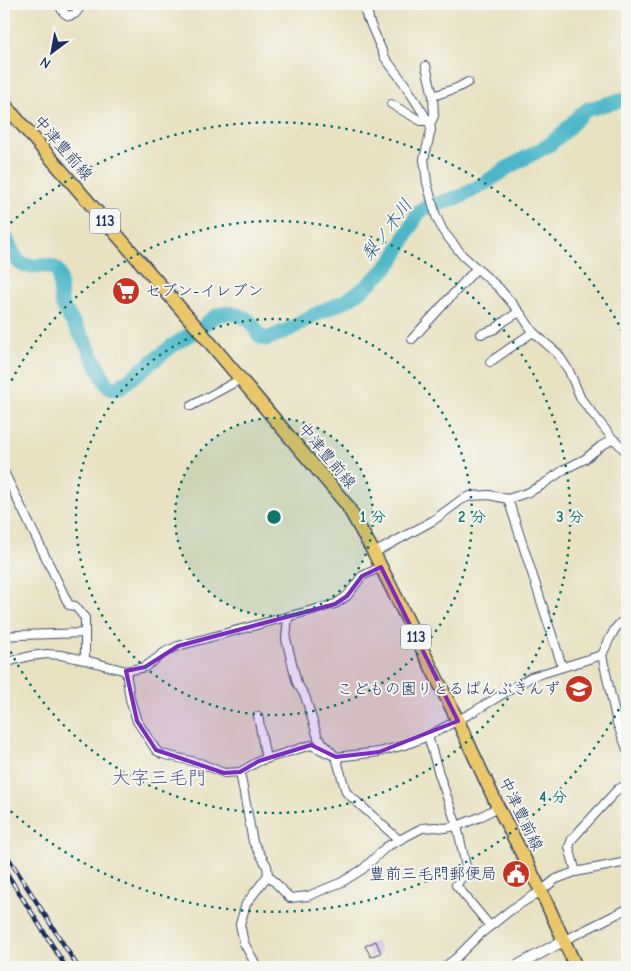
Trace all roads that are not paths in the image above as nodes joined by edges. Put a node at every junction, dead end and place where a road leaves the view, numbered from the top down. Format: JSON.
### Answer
{"nodes":[{"id":1,"x":58,"y":4,"type":"edge"},
{"id":2,"x":83,"y":4,"type":"edge"},
{"id":3,"x":364,"y":4,"type":"edge"},
{"id":4,"x":368,"y":18,"type":"joint"},
{"id":5,"x":426,"y":66,"type":"dead end"},
{"id":6,"x":468,"y":82,"type":"dead end"},
{"id":7,"x":433,"y":96,"type":"junction"},
{"id":8,"x":4,"y":104,"type":"edge"},
{"id":9,"x":391,"y":104,"type":"dead end"},
{"id":10,"x":429,"y":123,"type":"junction"},
{"id":11,"x":477,"y":268,"type":"junction"},
{"id":12,"x":520,"y":312,"type":"junction"},
{"id":13,"x":533,"y":332,"type":"junction"},
{"id":14,"x":481,"y":334,"type":"dead end"},
{"id":15,"x":412,"y":339,"type":"dead end"},
{"id":16,"x":490,"y":362,"type":"dead end"},
{"id":17,"x":240,"y":379,"type":"junction"},
{"id":18,"x":191,"y":406,"type":"dead end"},
{"id":19,"x":612,"y":440,"type":"junction"},
{"id":20,"x":627,"y":453,"type":"edge"},
{"id":21,"x":4,"y":472,"type":"edge"},
{"id":22,"x":508,"y":499,"type":"junction"},
{"id":23,"x":374,"y":553,"type":"junction"},
{"id":24,"x":381,"y":568,"type":"junction"},
{"id":25,"x":288,"y":617,"type":"junction"},
{"id":26,"x":627,"y":620,"type":"edge"},
{"id":27,"x":85,"y":633,"type":"junction"},
{"id":28,"x":4,"y":636,"type":"edge"},
{"id":29,"x":602,"y":655,"type":"junction"},
{"id":30,"x":85,"y":660,"type":"junction"},
{"id":31,"x":4,"y":663,"type":"edge"},
{"id":32,"x":562,"y":666,"type":"junction"},
{"id":33,"x":126,"y":671,"type":"junction"},
{"id":34,"x":258,"y":716,"type":"dead end"},
{"id":35,"x":458,"y":721,"type":"junction"},
{"id":36,"x":428,"y":736,"type":"junction"},
{"id":37,"x":627,"y":749,"type":"edge"},
{"id":38,"x":336,"y":757,"type":"junction"},
{"id":39,"x":266,"y":759,"type":"junction"},
{"id":40,"x":240,"y":772,"type":"junction"},
{"id":41,"x":627,"y":785,"type":"edge"},
{"id":42,"x":498,"y":807,"type":"junction"},
{"id":43,"x":457,"y":826,"type":"junction"},
{"id":44,"x":399,"y":840,"type":"junction"},
{"id":45,"x":627,"y":862,"type":"edge"},
{"id":46,"x":576,"y":872,"type":"junction"},
{"id":47,"x":268,"y":875,"type":"junction"},
{"id":48,"x":541,"y":891,"type":"junction"},
{"id":49,"x":627,"y":909,"type":"edge"},
{"id":50,"x":490,"y":926,"type":"junction"},
{"id":51,"x":563,"y":941,"type":"junction"},
{"id":52,"x":257,"y":967,"type":"edge"},
{"id":53,"x":444,"y":967,"type":"edge"},
{"id":54,"x":515,"y":967,"type":"edge"},
{"id":55,"x":576,"y":967,"type":"edge"}],
"edges":[{"from":1,"to":2,"type":"street"},
{"from":3,"to":4,"type":"street"},
{"from":4,"to":10,"type":"street"},
{"from":5,"to":7,"type":"street"},
{"from":6,"to":7,"type":"street"},
{"from":7,"to":10,"type":"street"},
{"from":8,"to":17,"type":"main road","name":"中津豊前線","number":"113"},
{"from":9,"to":10,"type":"street"},
{"from":10,"to":11,"type":"street"},
{"from":11,"to":12,"type":"street"},
{"from":11,"to":15,"type":"street"},
{"from":12,"to":13,"type":"street"},
{"from":12,"to":14,"type":"street"},
{"from":13,"to":16,"type":"street"},
{"from":13,"to":19,"type":"street"},
{"from":17,"to":18,"type":"street"},
{"from":17,"to":23,"type":"main road","name":"中津豊前線","number":"113"},
{"from":19,"to":20,"type":"street"},
{"from":19,"to":22,"type":"street"},
{"from":21,"to":27,"type":"street"},
{"from":22,"to":23,"type":"street"},
{"from":22,"to":32,"type":"street"},
{"from":23,"to":24,"type":"main road","name":"中津豊前線","number":"113"},
{"from":24,"to":25,"type":"street"},
{"from":24,"to":35,"type":"main road","name":"中津豊前線","number":"113"},
{"from":25,"to":33,"type":"street"},
{"from":25,"to":38,"type":"street"},
{"from":26,"to":29,"type":"street"},
{"from":27,"to":28,"type":"street"},
{"from":27,"to":30,"type":"street"},
{"from":29,"to":32,"type":"street"},
{"from":29,"to":37,"type":"street"},
{"from":30,"to":31,"type":"street"},
{"from":30,"to":33,"type":"street"},
{"from":32,"to":35,"type":"street"},
{"from":33,"to":40,"type":"street"},
{"from":34,"to":39,"type":"street"},
{"from":35,"to":36,"type":"street"},
{"from":35,"to":42,"type":"main road","name":"中津豊前線","number":"113"},
{"from":36,"to":38,"type":"street"},
{"from":36,"to":43,"type":"street"},
{"from":38,"to":39,"type":"street"},
{"from":38,"to":44,"type":"street"},
{"from":39,"to":40,"type":"street"},
{"from":40,"to":47,"type":"street"},
{"from":41,"to":46,"type":"street"},
{"from":42,"to":43,"type":"street"},
{"from":42,"to":48,"type":"main road","name":"中津豊前線","number":"113"},
{"from":43,"to":44,"type":"street"},
{"from":43,"to":50,"type":"street"},
{"from":44,"to":47,"type":"street"},
{"from":45,"to":46,"type":"street"},
{"from":46,"to":48,"type":"street"},
{"from":47,"to":52,"type":"street"},
{"from":48,"to":50,"type":"street"},
{"from":48,"to":51,"type":"main road","name":"中津豊前線","number":"113"},
{"from":49,"to":51,"type":"street"},
{"from":50,"to":53,"type":"street"},
{"from":51,"to":54,"type":"street"},
{"from":51,"to":55,"type":"main road","name":"中津豊前線","number":"113"}]}
